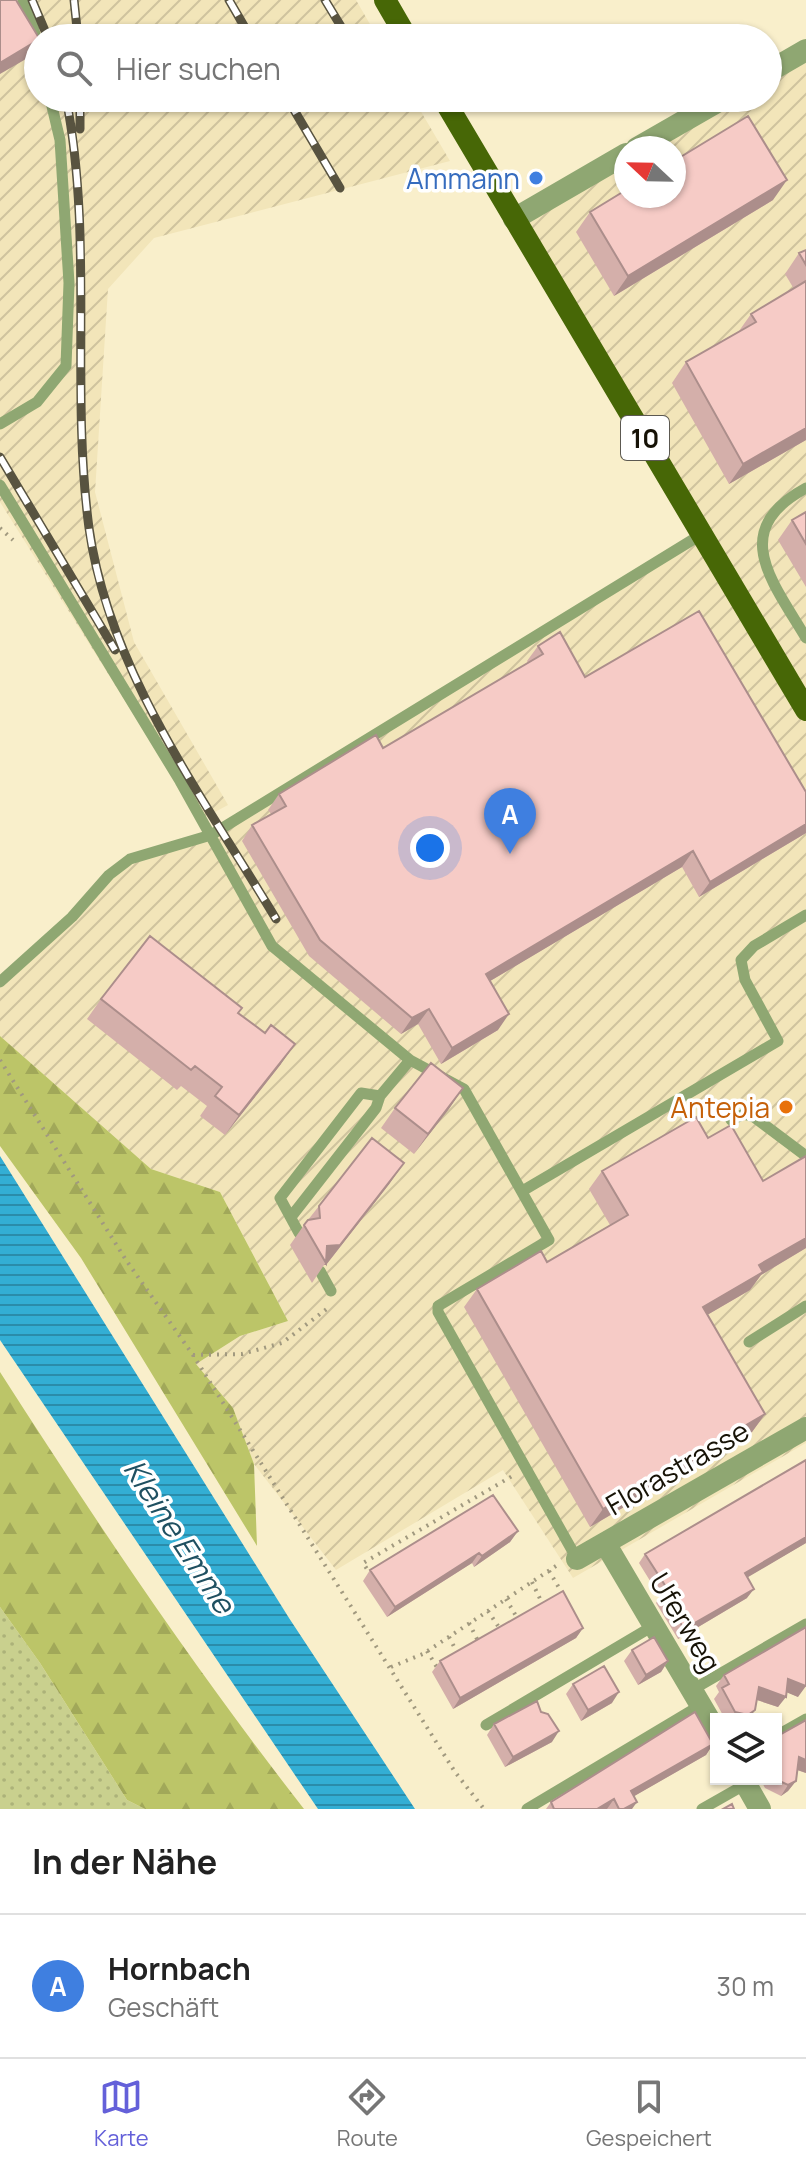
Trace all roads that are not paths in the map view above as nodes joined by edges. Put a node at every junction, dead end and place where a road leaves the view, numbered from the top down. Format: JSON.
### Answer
{"nodes":[{"id":1,"x":23,"y":0,"type":"edge"},
{"id":2,"x":385,"y":0,"type":"edge"},
{"id":3,"x":32,"y":24,"type":"edge"},
{"id":4,"x":399,"y":24,"type":"edge"},
{"id":5,"x":806,"y":50,"type":"edge"},
{"id":6,"x":782,"y":64,"type":"edge"},
{"id":7,"x":53,"y":112,"type":"edge"},
{"id":8,"x":451,"y":112,"type":"edge"},
{"id":9,"x":700,"y":112,"type":"edge"},
{"id":10,"x":658,"y":136,"type":"edge"},
{"id":11,"x":614,"y":161,"type":"edge"},
{"id":12,"x":514,"y":219,"type":"junction"},
{"id":13,"x":0,"y":424,"type":"edge"},
{"id":14,"x":0,"y":485,"type":"edge"},
{"id":15,"x":806,"y":488,"type":"edge"},
{"id":16,"x":702,"y":534,"type":"junction"},
{"id":17,"x":806,"y":638,"type":"edge"},
{"id":18,"x":806,"y":710,"type":"edge"},
{"id":19,"x":211,"y":835,"type":"junction"},
{"id":20,"x":806,"y":915,"type":"edge"},
{"id":21,"x":0,"y":982,"type":"edge"},
{"id":22,"x":410,"y":1060,"type":"junction"},
{"id":23,"x":380,"y":1096,"type":"junction"},
{"id":24,"x":731,"y":1120,"type":"dead end"},
{"id":25,"x":806,"y":1156,"type":"edge"},
{"id":26,"x":524,"y":1190,"type":"junction"},
{"id":27,"x":291,"y":1217,"type":"junction"},
{"id":28,"x":299,"y":1233,"type":"dead end"},
{"id":29,"x":320,"y":1271,"type":"edge"},
{"id":30,"x":331,"y":1291,"type":"dead end"},
{"id":31,"x":806,"y":1306,"type":"edge"},
{"id":32,"x":749,"y":1342,"type":"dead end"},
{"id":33,"x":806,"y":1428,"type":"edge"},
{"id":34,"x":605,"y":1543,"type":"junction"},
{"id":35,"x":576,"y":1556,"type":"joint"},
{"id":36,"x":806,"y":1624,"type":"edge"},
{"id":37,"x":653,"y":1626,"type":"junction"},
{"id":38,"x":697,"y":1698,"type":"junction"},
{"id":39,"x":806,"y":1719,"type":"edge"},
{"id":40,"x":710,"y":1721,"type":"edge"},
{"id":41,"x":486,"y":1725,"type":"dead end"},
{"id":42,"x":782,"y":1733,"type":"edge"},
{"id":43,"x":740,"y":1785,"type":"edge"},
{"id":44,"x":747,"y":1785,"type":"edge"},
{"id":45,"x":527,"y":1809,"type":"edge"},
{"id":46,"x":702,"y":1809,"type":"edge"},
{"id":47,"x":760,"y":1809,"type":"edge"}],
"edges":[{"from":1,"to":3,"type":"lane"},
{"from":2,"to":4,"type":"main road"},
{"from":5,"to":6,"type":"street"},
{"from":7,"to":13,"type":"lane"},
{"from":8,"to":12,"type":"main road","number":"10"},
{"from":9,"to":10,"type":"street"},
{"from":11,"to":12,"type":"street"},
{"from":12,"to":16,"type":"main road","number":"10"},
{"from":14,"to":19,"type":"lane"},
{"from":15,"to":17,"type":"lane"},
{"from":16,"to":18,"type":"main road","number":"10"},
{"from":16,"to":19,"type":"lane"},
{"from":19,"to":21,"type":"lane"},
{"from":19,"to":22,"type":"lane"},
{"from":20,"to":26,"type":"lane"},
{"from":22,"to":23,"type":"lane"},
{"from":22,"to":26,"type":"lane"},
{"from":23,"to":27,"type":"lane"},
{"from":23,"to":27,"type":"lane"},
{"from":24,"to":25,"type":"lane"},
{"from":26,"to":35,"type":"lane"},
{"from":27,"to":28,"type":"lane"},
{"from":29,"to":30,"type":"lane"},
{"from":31,"to":32,"type":"lane"},
{"from":33,"to":34,"type":"street","name":"Florastrasse"},
{"from":34,"to":35,"type":"street","name":"Florastrasse"},
{"from":34,"to":37,"type":"street","name":"Uferweg"},
{"from":36,"to":38,"type":"lane"},
{"from":37,"to":38,"type":"street","name":"Uferweg"},
{"from":37,"to":41,"type":"lane"},
{"from":38,"to":40,"type":"street","name":"Uferweg"},
{"from":38,"to":45,"type":"lane"},
{"from":39,"to":42,"type":"lane"},
{"from":43,"to":46,"type":"lane"},
{"from":44,"to":47,"type":"street"}]}
